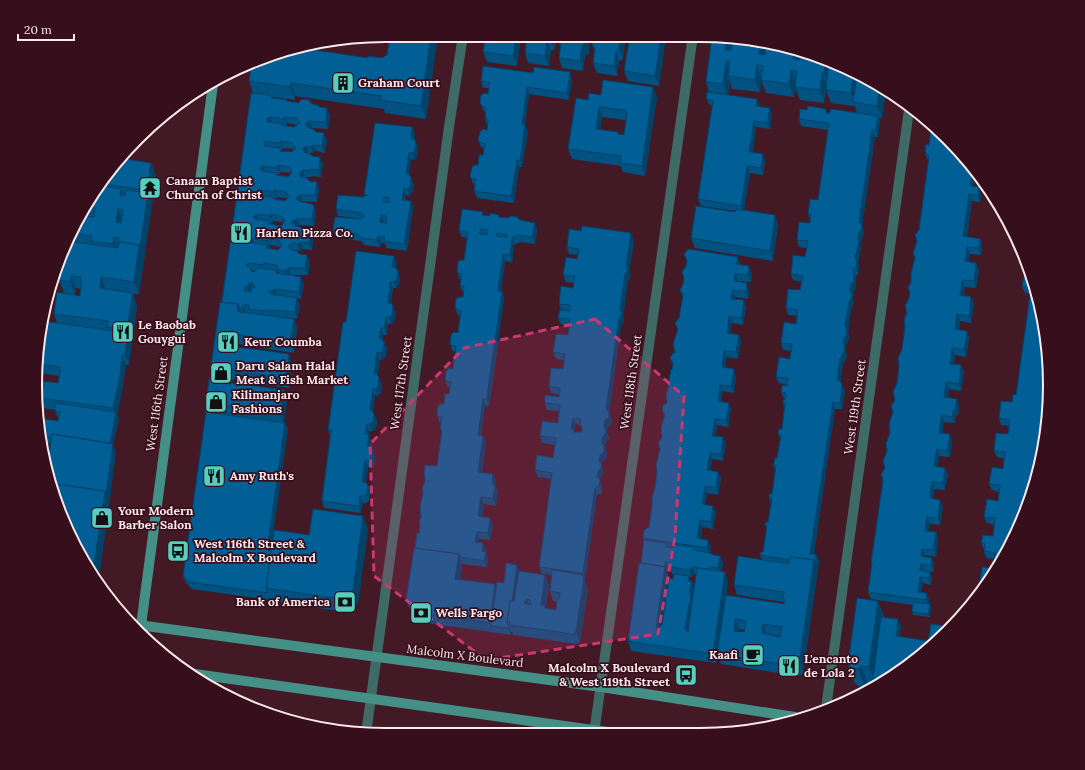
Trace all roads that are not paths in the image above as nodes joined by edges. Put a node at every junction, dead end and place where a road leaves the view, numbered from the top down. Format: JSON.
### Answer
{"nodes":[{"id":1,"x":462,"y":42,"type":"edge"},
{"id":2,"x":693,"y":42,"type":"edge"},
{"id":3,"x":212,"y":88,"type":"edge"},
{"id":4,"x":909,"y":113,"type":"edge"},
{"id":5,"x":138,"y":623,"type":"edge"},
{"id":6,"x":143,"y":629,"type":"edge"},
{"id":7,"x":377,"y":658,"type":"junction"},
{"id":8,"x":202,"y":675,"type":"edge"},
{"id":9,"x":601,"y":687,"type":"junction"},
{"id":10,"x":371,"y":699,"type":"junction"},
{"id":11,"x":827,"y":704,"type":"edge"},
{"id":12,"x":789,"y":716,"type":"edge"},
{"id":13,"x":367,"y":727,"type":"edge"},
{"id":14,"x":574,"y":728,"type":"edge"},
{"id":15,"x":595,"y":728,"type":"edge"}],
"edges":[{"from":1,"to":7,"type":"street","name":"West 117th Street"},
{"from":2,"to":9,"type":"street","name":"West 118th Street"},
{"from":3,"to":5,"type":"main road","name":"West 116th Street"},
{"from":4,"to":11,"type":"street","name":"West 119th Street"},
{"from":6,"to":7,"type":"main road","name":"Malcolm X Boulevard"},
{"from":7,"to":9,"type":"main road","name":"Malcolm X Boulevard"},
{"from":7,"to":10,"type":"street","name":"West 117th Street"},
{"from":8,"to":10,"type":"main road"},
{"from":9,"to":12,"type":"main road","name":"Malcolm X Boulevard"},
{"from":9,"to":15,"type":"street","name":"West 118th Street"},
{"from":10,"to":13,"type":"street","name":"West 117th Street"},
{"from":10,"to":14,"type":"main road"}]}
